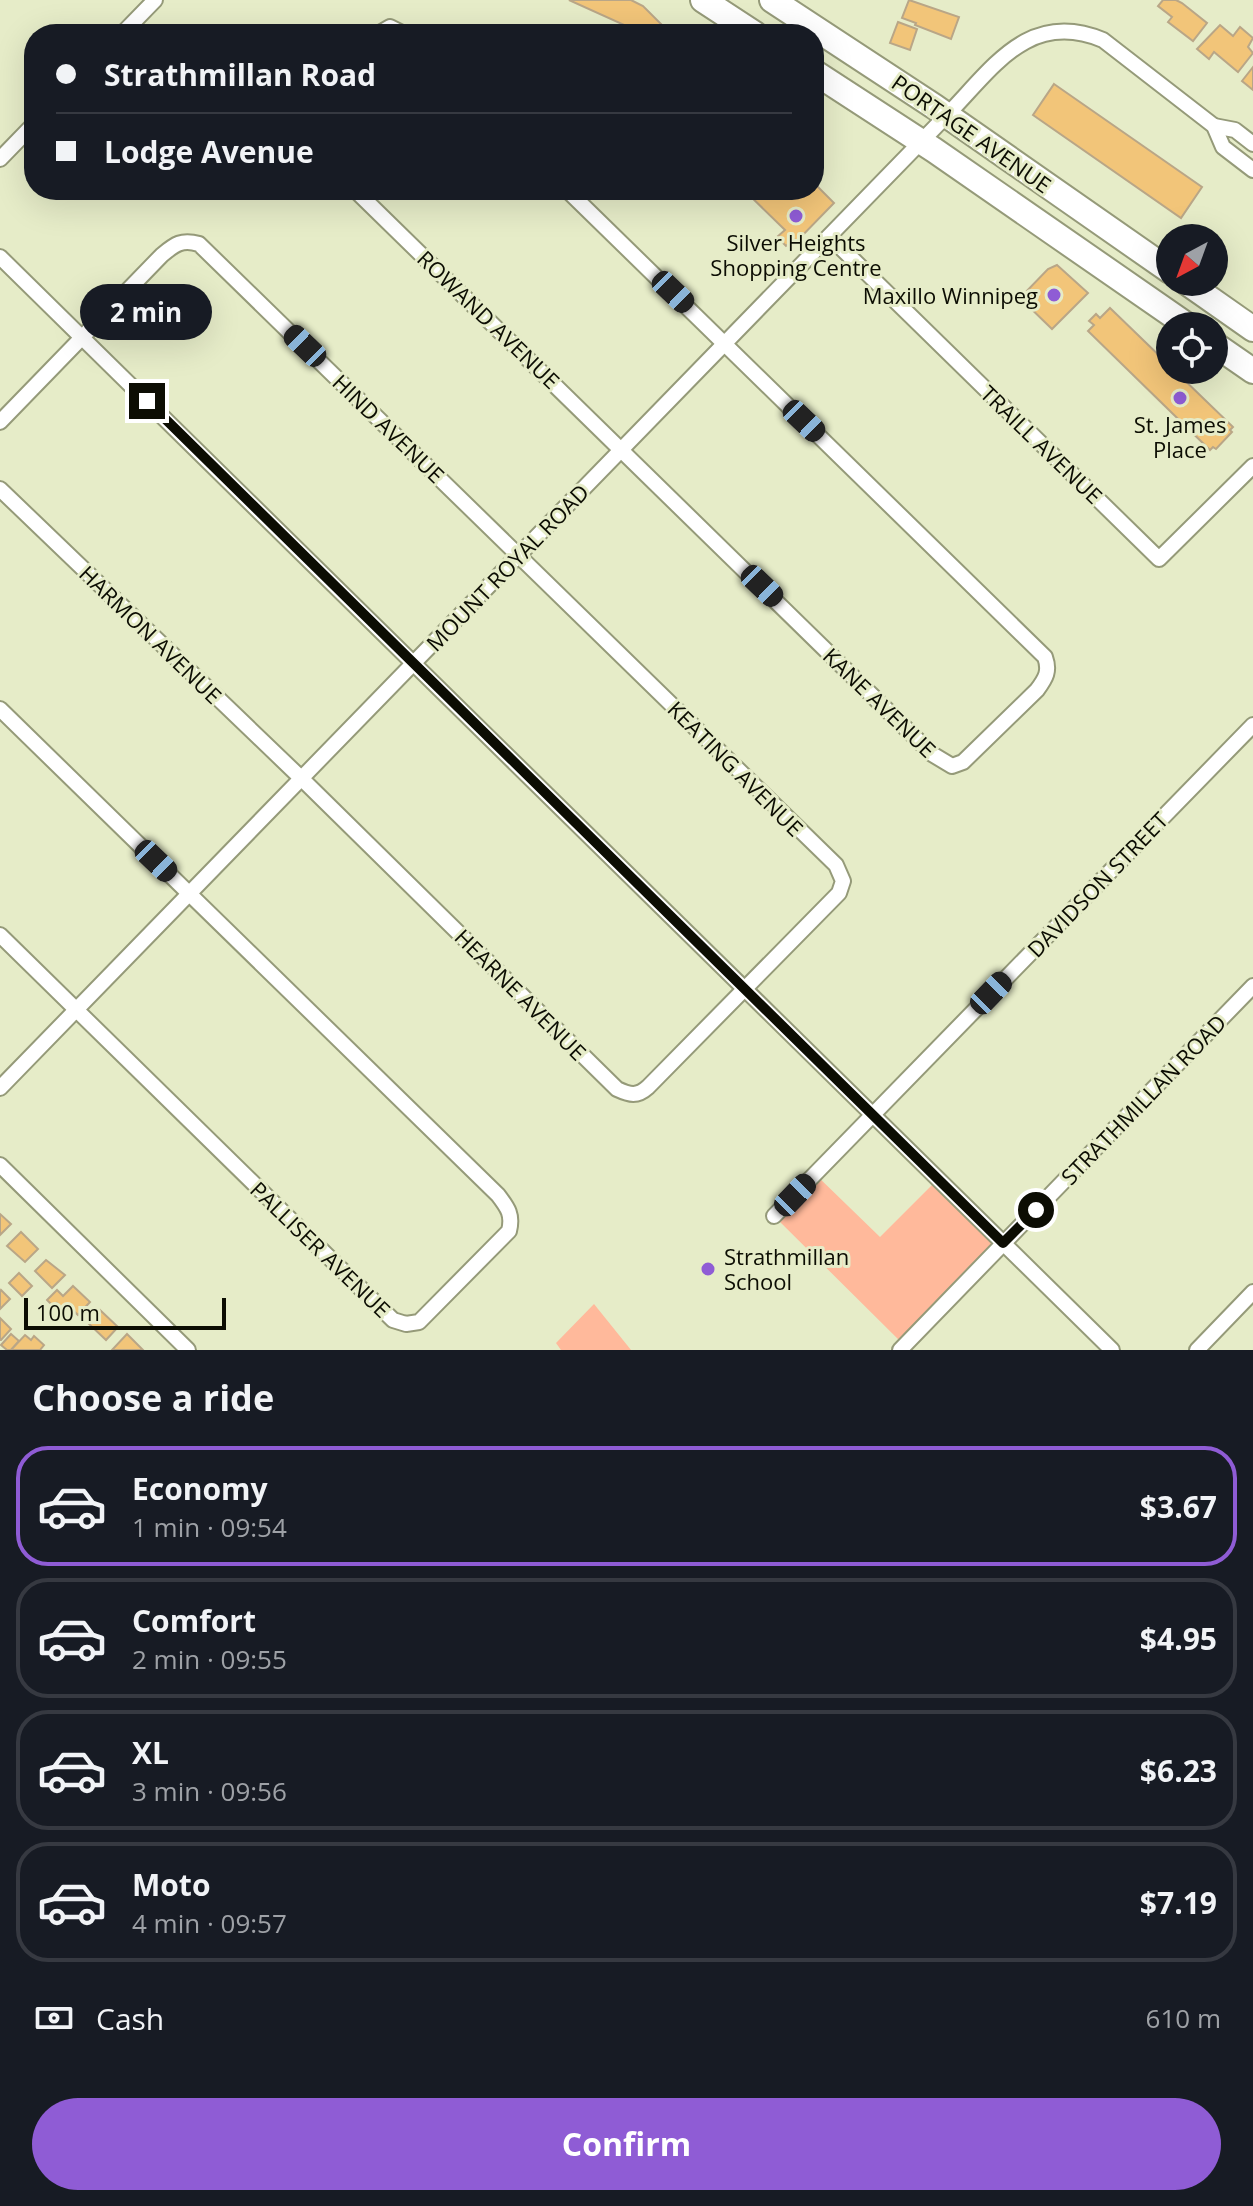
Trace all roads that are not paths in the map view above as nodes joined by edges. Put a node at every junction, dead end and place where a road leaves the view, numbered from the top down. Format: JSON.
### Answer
{"nodes":[{"id":1,"x":155,"y":0,"type":"edge"},
{"id":2,"x":703,"y":0,"type":"edge"},
{"id":3,"x":772,"y":0,"type":"edge"},
{"id":4,"x":132,"y":24,"type":"edge"},
{"id":5,"x":740,"y":24,"type":"edge"},
{"id":6,"x":809,"y":24,"type":"edge"},
{"id":7,"x":824,"y":34,"type":"edge"},
{"id":8,"x":824,"y":78,"type":"edge"},
{"id":9,"x":947,"y":115,"type":"junction"},
{"id":10,"x":1214,"y":126,"type":"junction"},
{"id":11,"x":24,"y":134,"type":"edge"},
{"id":12,"x":922,"y":142,"type":"junction"},
{"id":13,"x":1253,"y":144,"type":"edge"},
{"id":14,"x":0,"y":159,"type":"edge"},
{"id":15,"x":1253,"y":170,"type":"edge"},
{"id":16,"x":365,"y":200,"type":"edge"},
{"id":17,"x":577,"y":200,"type":"edge"},
{"id":18,"x":830,"y":237,"type":"junction"},
{"id":19,"x":0,"y":257,"type":"edge"},
{"id":20,"x":1156,"y":261,"type":"edge"},
{"id":21,"x":1206,"y":296,"type":"edge"},
{"id":22,"x":1168,"y":312,"type":"edge"},
{"id":23,"x":1253,"y":329,"type":"edge"},
{"id":24,"x":82,"y":338,"type":"junction"},
{"id":25,"x":725,"y":343,"type":"junction"},
{"id":26,"x":1228,"y":354,"type":"edge"},
{"id":27,"x":1253,"y":371,"type":"edge"},
{"id":28,"x":0,"y":422,"type":"edge"},
{"id":29,"x":622,"y":449,"type":"junction"},
{"id":30,"x":1253,"y":466,"type":"edge"},
{"id":31,"x":0,"y":489,"type":"edge"},
{"id":32,"x":519,"y":554,"type":"junction"},
{"id":33,"x":413,"y":663,"type":"junction"},
{"id":34,"x":0,"y":709,"type":"edge"},
{"id":35,"x":1253,"y":725,"type":"edge"},
{"id":36,"x":301,"y":778,"type":"junction"},
{"id":37,"x":190,"y":893,"type":"junction"},
{"id":38,"x":0,"y":935,"type":"edge"},
{"id":39,"x":1253,"y":986,"type":"edge"},
{"id":40,"x":745,"y":989,"type":"junction"},
{"id":41,"x":77,"y":1009,"type":"junction"},
{"id":42,"x":0,"y":1088,"type":"edge"},
{"id":43,"x":873,"y":1115,"type":"junction"},
{"id":44,"x":0,"y":1165,"type":"edge"},
{"id":45,"x":774,"y":1216,"type":"dead end"},
{"id":46,"x":1003,"y":1243,"type":"junction"},
{"id":47,"x":1253,"y":1292,"type":"edge"},
{"id":48,"x":188,"y":1350,"type":"edge"},
{"id":49,"x":900,"y":1350,"type":"edge"},
{"id":50,"x":1112,"y":1350,"type":"edge"},
{"id":51,"x":1197,"y":1350,"type":"edge"}],
"edges":[{"from":1,"to":4,"type":"street"},
{"from":2,"to":5,"type":"highway"},
{"from":3,"to":6,"type":"highway","name":"PORTAGE AVENUE"},
{"from":7,"to":9,"type":"highway","name":"PORTAGE AVENUE"},
{"from":8,"to":12,"type":"highway","name":"PORTAGE AVENUE"},
{"from":9,"to":10,"type":"street","name":"MOUNT ROYAL ROAD"},
{"from":9,"to":12,"type":"street","name":"MOUNT ROYAL ROAD"},
{"from":9,"to":20,"type":"highway","name":"PORTAGE AVENUE"},
{"from":10,"to":13,"type":"street"},
{"from":10,"to":15,"type":"street"},
{"from":11,"to":14,"type":"street"},
{"from":12,"to":18,"type":"street","name":"MOUNT ROYAL ROAD"},
{"from":12,"to":22,"type":"highway","name":"PORTAGE AVENUE"},
{"from":16,"to":29,"type":"street","name":"ROWAND AVENUE"},
{"from":17,"to":25,"type":"street"},
{"from":18,"to":25,"type":"street","name":"MOUNT ROYAL ROAD"},
{"from":18,"to":30,"type":"street","name":"TRAILL AVENUE"},
{"from":19,"to":24,"type":"street"},
{"from":21,"to":23,"type":"highway"},
{"from":24,"to":28,"type":"street"},
{"from":24,"to":32,"type":"street","name":"HIND AVENUE"},
{"from":24,"to":33,"type":"street"},
{"from":25,"to":29,"type":"street","name":"MOUNT ROYAL ROAD"},
{"from":25,"to":29,"type":"street","name":"KANE AVENUE"},
{"from":26,"to":27,"type":"highway"},
{"from":29,"to":32,"type":"street","name":"MOUNT ROYAL ROAD"},
{"from":31,"to":36,"type":"street","name":"HARMON AVENUE"},
{"from":32,"to":33,"type":"street","name":"MOUNT ROYAL ROAD"},
{"from":32,"to":40,"type":"street","name":"KEATING AVENUE"},
{"from":33,"to":36,"type":"street","name":"MOUNT ROYAL ROAD"},
{"from":33,"to":40,"type":"street"},
{"from":34,"to":37,"type":"street","name":"PALLISER AVENUE"},
{"from":35,"to":43,"type":"street","name":"DAVIDSON STREET"},
{"from":36,"to":37,"type":"street","name":"MOUNT ROYAL ROAD"},
{"from":36,"to":40,"type":"street","name":"HEARNE AVENUE"},
{"from":37,"to":41,"type":"street","name":"MOUNT ROYAL ROAD"},
{"from":37,"to":41,"type":"street","name":"PALLISER AVENUE"},
{"from":38,"to":41,"type":"street","name":"PALLISER AVENUE"},
{"from":39,"to":46,"type":"street","name":"STRATHMILLAN ROAD"},
{"from":40,"to":43,"type":"street"},
{"from":41,"to":42,"type":"street","name":"MOUNT ROYAL ROAD"},
{"from":43,"to":45,"type":"street","name":"DAVIDSON STREET"},
{"from":43,"to":46,"type":"street"},
{"from":44,"to":48,"type":"street"},
{"from":46,"to":49,"type":"street","name":"STRATHMILLAN ROAD"},
{"from":46,"to":50,"type":"street"},
{"from":47,"to":51,"type":"street"}]}
